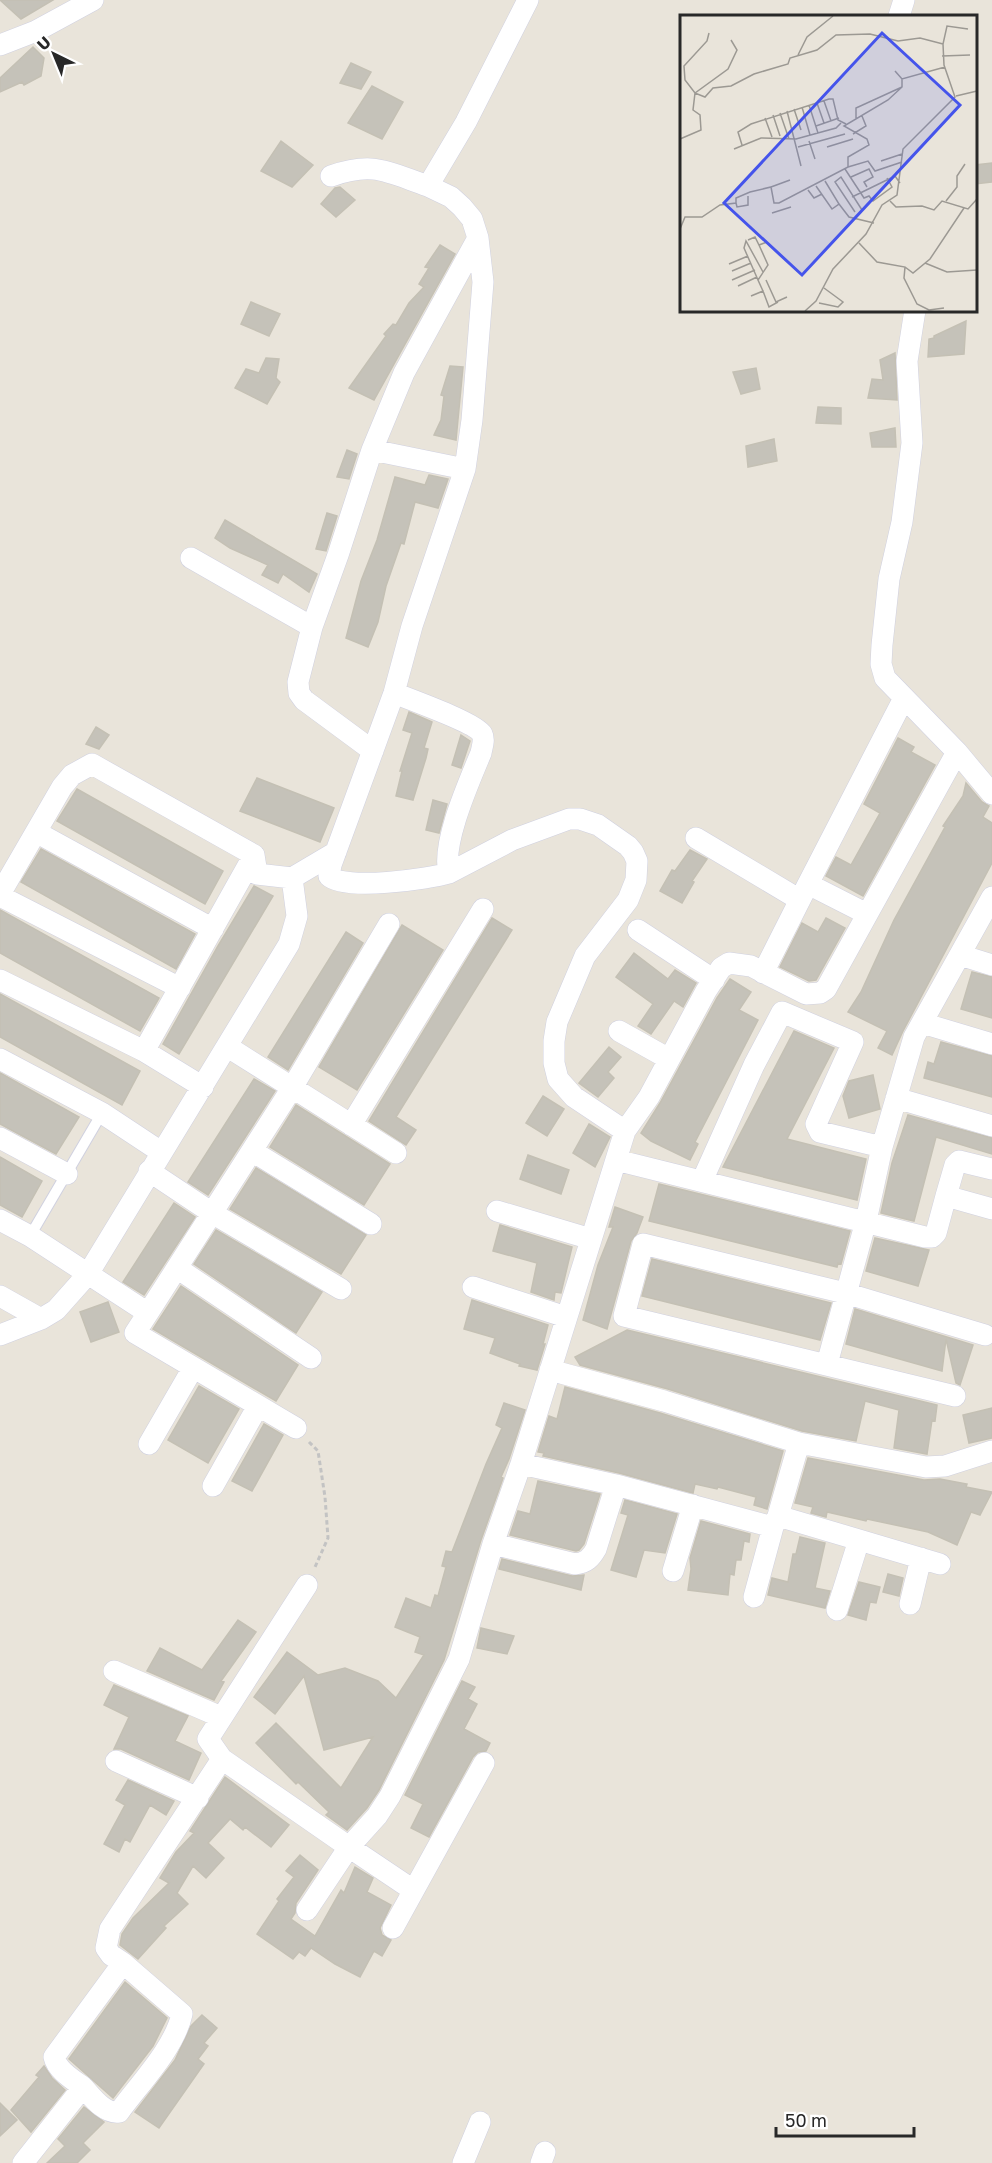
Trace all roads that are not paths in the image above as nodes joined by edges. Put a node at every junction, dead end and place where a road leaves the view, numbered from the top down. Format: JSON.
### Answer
{"nodes":[{"id":1,"x":93,"y":0,"type":"edge"},
{"id":2,"x":528,"y":0,"type":"edge"},
{"id":3,"x":904,"y":0,"type":"edge"},
{"id":4,"x":899,"y":15,"type":"edge"},
{"id":5,"x":0,"y":45,"type":"edge"},
{"id":6,"x":331,"y":176,"type":"dead end"},
{"id":7,"x":428,"y":186,"type":"junction"},
{"id":8,"x":478,"y":238,"type":"junction"},
{"id":9,"x":915,"y":312,"type":"edge"},
{"id":10,"x":372,"y":450,"type":"junction"},
{"id":11,"x":465,"y":470,"type":"junction"},
{"id":12,"x":191,"y":558,"type":"dead end"},
{"id":13,"x":312,"y":627,"type":"junction"},
{"id":14,"x":394,"y":693,"type":"junction"},
{"id":15,"x":904,"y":698,"type":"junction"},
{"id":16,"x":373,"y":751,"type":"junction"},
{"id":17,"x":957,"y":752,"type":"junction"},
{"id":18,"x":992,"y":794,"type":"edge"},
{"id":19,"x":36,"y":832,"type":"junction"},
{"id":20,"x":696,"y":838,"type":"dead end"},
{"id":21,"x":336,"y":852,"type":"junction"},
{"id":22,"x":254,"y":855,"type":"junction"},
{"id":23,"x":449,"y":873,"type":"junction"},
{"id":24,"x":292,"y":878,"type":"junction"},
{"id":25,"x":804,"y":892,"type":"junction"},
{"id":26,"x":0,"y":895,"type":"edge"},
{"id":27,"x":992,"y":897,"type":"edge"},
{"id":28,"x":483,"y":909,"type":"dead end"},
{"id":29,"x":867,"y":914,"type":"junction"},
{"id":30,"x":389,"y":924,"type":"dead end"},
{"id":31,"x":213,"y":929,"type":"junction"},
{"id":32,"x":638,"y":930,"type":"dead end"},
{"id":33,"x":960,"y":955,"type":"junction"},
{"id":34,"x":992,"y":965,"type":"edge"},
{"id":35,"x":763,"y":973,"type":"junction"},
{"id":36,"x":0,"y":980,"type":"edge"},
{"id":37,"x":714,"y":980,"type":"junction"},
{"id":38,"x":180,"y":988,"type":"junction"},
{"id":39,"x":922,"y":1023,"type":"junction"},
{"id":40,"x":619,"y":1031,"type":"dead end"},
{"id":41,"x":992,"y":1044,"type":"edge"},
{"id":42,"x":228,"y":1047,"type":"junction"},
{"id":43,"x":144,"y":1051,"type":"junction"},
{"id":44,"x":0,"y":1059,"type":"edge"},
{"id":45,"x":669,"y":1059,"type":"junction"},
{"id":46,"x":203,"y":1087,"type":"junction"},
{"id":47,"x":292,"y":1088,"type":"junction"},
{"id":48,"x":896,"y":1098,"type":"junction"},
{"id":49,"x":102,"y":1113,"type":"junction"},
{"id":50,"x":351,"y":1125,"type":"junction"},
{"id":51,"x":992,"y":1126,"type":"edge"},
{"id":52,"x":625,"y":1131,"type":"junction"},
{"id":53,"x":0,"y":1138,"type":"edge"},
{"id":54,"x":882,"y":1147,"type":"junction"},
{"id":55,"x":252,"y":1151,"type":"junction"},
{"id":56,"x":161,"y":1152,"type":"junction"},
{"id":57,"x":396,"y":1153,"type":"dead end"},
{"id":58,"x":616,"y":1160,"type":"junction"},
{"id":59,"x":992,"y":1169,"type":"edge"},
{"id":60,"x":149,"y":1171,"type":"junction"},
{"id":61,"x":67,"y":1174,"type":"junction"},
{"id":62,"x":702,"y":1181,"type":"junction"},
{"id":63,"x":946,"y":1196,"type":"junction"},
{"id":64,"x":992,"y":1209,"type":"edge"},
{"id":65,"x":497,"y":1211,"type":"dead end"},
{"id":66,"x":212,"y":1213,"type":"junction"},
{"id":67,"x":0,"y":1220,"type":"edge"},
{"id":68,"x":866,"y":1221,"type":"junction"},
{"id":69,"x":371,"y":1224,"type":"dead end"},
{"id":70,"x":30,"y":1236,"type":"junction"},
{"id":71,"x":591,"y":1239,"type":"junction"},
{"id":72,"x":177,"y":1268,"type":"junction"},
{"id":73,"x":88,"y":1274,"type":"junction"},
{"id":74,"x":472,"y":1287,"type":"dead end"},
{"id":75,"x":341,"y":1289,"type":"dead end"},
{"id":76,"x":845,"y":1293,"type":"junction"},
{"id":77,"x":0,"y":1296,"type":"edge"},
{"id":78,"x":148,"y":1313,"type":"junction"},
{"id":79,"x":566,"y":1317,"type":"junction"},
{"id":80,"x":41,"y":1319,"type":"junction"},
{"id":81,"x":0,"y":1335,"type":"edge"},
{"id":82,"x":985,"y":1335,"type":"dead end"},
{"id":83,"x":310,"y":1358,"type":"dead end"},
{"id":84,"x":827,"y":1364,"type":"junction"},
{"id":85,"x":193,"y":1368,"type":"junction"},
{"id":86,"x":550,"y":1370,"type":"junction"},
{"id":87,"x":956,"y":1396,"type":"dead end"},
{"id":88,"x":258,"y":1406,"type":"junction"},
{"id":89,"x":296,"y":1428,"type":"road end"},
{"id":90,"x":799,"y":1443,"type":"junction"},
{"id":91,"x":149,"y":1444,"type":"dead end"},
{"id":92,"x":992,"y":1451,"type":"edge"},
{"id":93,"x":521,"y":1464,"type":"junction"},
{"id":94,"x":616,"y":1485,"type":"junction"},
{"id":95,"x":213,"y":1486,"type":"dead end"},
{"id":96,"x":693,"y":1505,"type":"junction"},
{"id":97,"x":776,"y":1521,"type":"junction"},
{"id":98,"x":859,"y":1540,"type":"junction"},
{"id":99,"x":493,"y":1544,"type":"junction"},
{"id":100,"x":673,"y":1571,"type":"dead end"},
{"id":101,"x":307,"y":1585,"type":"road end"},
{"id":102,"x":754,"y":1597,"type":"dead end"},
{"id":103,"x":910,"y":1604,"type":"dead end"},
{"id":104,"x":837,"y":1610,"type":"dead end"},
{"id":105,"x":114,"y":1671,"type":"dead end"},
{"id":106,"x":220,"y":1718,"type":"junction"},
{"id":107,"x":222,"y":1759,"type":"junction"},
{"id":108,"x":116,"y":1761,"type":"dead end"},
{"id":109,"x":484,"y":1763,"type":"dead end"},
{"id":110,"x":198,"y":1798,"type":"junction"},
{"id":111,"x":349,"y":1847,"type":"junction"},
{"id":112,"x":413,"y":1890,"type":"junction"},
{"id":113,"x":308,"y":1910,"type":"dead end"},
{"id":114,"x":393,"y":1928,"type":"dead end"},
{"id":115,"x":123,"y":1963,"type":"junction"},
{"id":116,"x":83,"y":2087,"type":"junction"},
{"id":117,"x":480,"y":2122,"type":"dead end"},
{"id":118,"x":23,"y":2163,"type":"edge"},
{"id":119,"x":463,"y":2163,"type":"edge"}],
"edges":[{"from":1,"to":5,"type":"street"},
{"from":2,"to":7,"type":"street"},
{"from":3,"to":4,"type":"street"},
{"from":6,"to":7,"type":"street"},
{"from":7,"to":8,"type":"street"},
{"from":8,"to":10,"type":"street"},
{"from":8,"to":11,"type":"street"},
{"from":9,"to":15,"type":"street"},
{"from":10,"to":11,"type":"street"},
{"from":10,"to":13,"type":"street"},
{"from":11,"to":14,"type":"street"},
{"from":12,"to":13,"type":"street"},
{"from":13,"to":16,"type":"street"},
{"from":14,"to":16,"type":"street"},
{"from":14,"to":23,"type":"street"},
{"from":15,"to":17,"type":"street"},
{"from":15,"to":25,"type":"street"},
{"from":16,"to":21,"type":"street"},
{"from":17,"to":18,"type":"street"},
{"from":17,"to":29,"type":"street"},
{"from":19,"to":22,"type":"street"},
{"from":19,"to":26,"type":"street"},
{"from":19,"to":31,"type":"street"},
{"from":20,"to":25,"type":"street"},
{"from":21,"to":23,"type":"street"},
{"from":21,"to":24,"type":"street"},
{"from":22,"to":24,"type":"street"},
{"from":22,"to":31,"type":"street"},
{"from":23,"to":52,"type":"street"},
{"from":24,"to":42,"type":"street"},
{"from":25,"to":29,"type":"street"},
{"from":25,"to":35,"type":"street"},
{"from":26,"to":38,"type":"street"},
{"from":27,"to":33,"type":"street"},
{"from":28,"to":50,"type":"street"},
{"from":29,"to":35,"type":"street"},
{"from":30,"to":47,"type":"street"},
{"from":31,"to":38,"type":"street"},
{"from":32,"to":37,"type":"street"},
{"from":33,"to":34,"type":"street"},
{"from":33,"to":39,"type":"street"},
{"from":35,"to":37,"type":"street"},
{"from":36,"to":43,"type":"street"},
{"from":37,"to":45,"type":"street"},
{"from":38,"to":43,"type":"street"},
{"from":39,"to":41,"type":"street"},
{"from":39,"to":48,"type":"street"},
{"from":40,"to":45,"type":"street"},
{"from":42,"to":46,"type":"street"},
{"from":42,"to":47,"type":"street"},
{"from":43,"to":46,"type":"street"},
{"from":44,"to":49,"type":"street"},
{"from":45,"to":52,"type":"street"},
{"from":46,"to":56,"type":"street"},
{"from":47,"to":50,"type":"street"},
{"from":47,"to":55,"type":"street"},
{"from":48,"to":51,"type":"street"},
{"from":48,"to":54,"type":"street"},
{"from":49,"to":56,"type":"street"},
{"from":49,"to":61,"type":"lane"},
{"from":50,"to":57,"type":"street"},
{"from":52,"to":58,"type":"street"},
{"from":53,"to":61,"type":"street"},
{"from":54,"to":62,"type":"street"},
{"from":54,"to":68,"type":"street"},
{"from":55,"to":66,"type":"street"},
{"from":55,"to":69,"type":"street"},
{"from":56,"to":60,"type":"street"},
{"from":58,"to":62,"type":"street"},
{"from":58,"to":71,"type":"street"},
{"from":59,"to":63,"type":"street"},
{"from":60,"to":66,"type":"street"},
{"from":60,"to":73,"type":"street"},
{"from":61,"to":70,"type":"lane"},
{"from":62,"to":68,"type":"street"},
{"from":63,"to":64,"type":"street"},
{"from":63,"to":68,"type":"street"},
{"from":65,"to":71,"type":"street"},
{"from":66,"to":72,"type":"street"},
{"from":66,"to":75,"type":"street"},
{"from":67,"to":70,"type":"street"},
{"from":68,"to":76,"type":"street"},
{"from":70,"to":73,"type":"street"},
{"from":71,"to":79,"type":"street"},
{"from":72,"to":78,"type":"street"},
{"from":72,"to":83,"type":"street"},
{"from":73,"to":78,"type":"street"},
{"from":73,"to":80,"type":"street"},
{"from":74,"to":79,"type":"street"},
{"from":76,"to":82,"type":"street"},
{"from":76,"to":84,"type":"street"},
{"from":76,"to":84,"type":"street"},
{"from":77,"to":80,"type":"street"},
{"from":78,"to":85,"type":"street"},
{"from":79,"to":86,"type":"street"},
{"from":80,"to":81,"type":"street"},
{"from":84,"to":87,"type":"street"},
{"from":85,"to":88,"type":"street"},
{"from":85,"to":91,"type":"street"},
{"from":86,"to":90,"type":"street"},
{"from":86,"to":93,"type":"street"},
{"from":88,"to":89,"type":"street"},
{"from":88,"to":95,"type":"street"},
{"from":90,"to":92,"type":"street"},
{"from":90,"to":97,"type":"street"},
{"from":93,"to":94,"type":"street"},
{"from":93,"to":99,"type":"street"},
{"from":94,"to":96,"type":"street"},
{"from":94,"to":99,"type":"street"},
{"from":96,"to":97,"type":"street"},
{"from":96,"to":100,"type":"street"},
{"from":97,"to":98,"type":"street"},
{"from":97,"to":102,"type":"street"},
{"from":98,"to":103,"type":"street"},
{"from":98,"to":104,"type":"street"},
{"from":99,"to":111,"type":"street"},
{"from":101,"to":106,"type":"street"},
{"from":105,"to":106,"type":"street"},
{"from":106,"to":107,"type":"street"},
{"from":107,"to":110,"type":"street"},
{"from":107,"to":111,"type":"street"},
{"from":108,"to":110,"type":"street"},
{"from":109,"to":112,"type":"street"},
{"from":110,"to":115,"type":"street"},
{"from":111,"to":112,"type":"street"},
{"from":111,"to":113,"type":"street"},
{"from":112,"to":114,"type":"street"},
{"from":115,"to":116,"type":"street"},
{"from":115,"to":116,"type":"street"},
{"from":116,"to":118,"type":"street"},
{"from":117,"to":119,"type":"street"}]}
